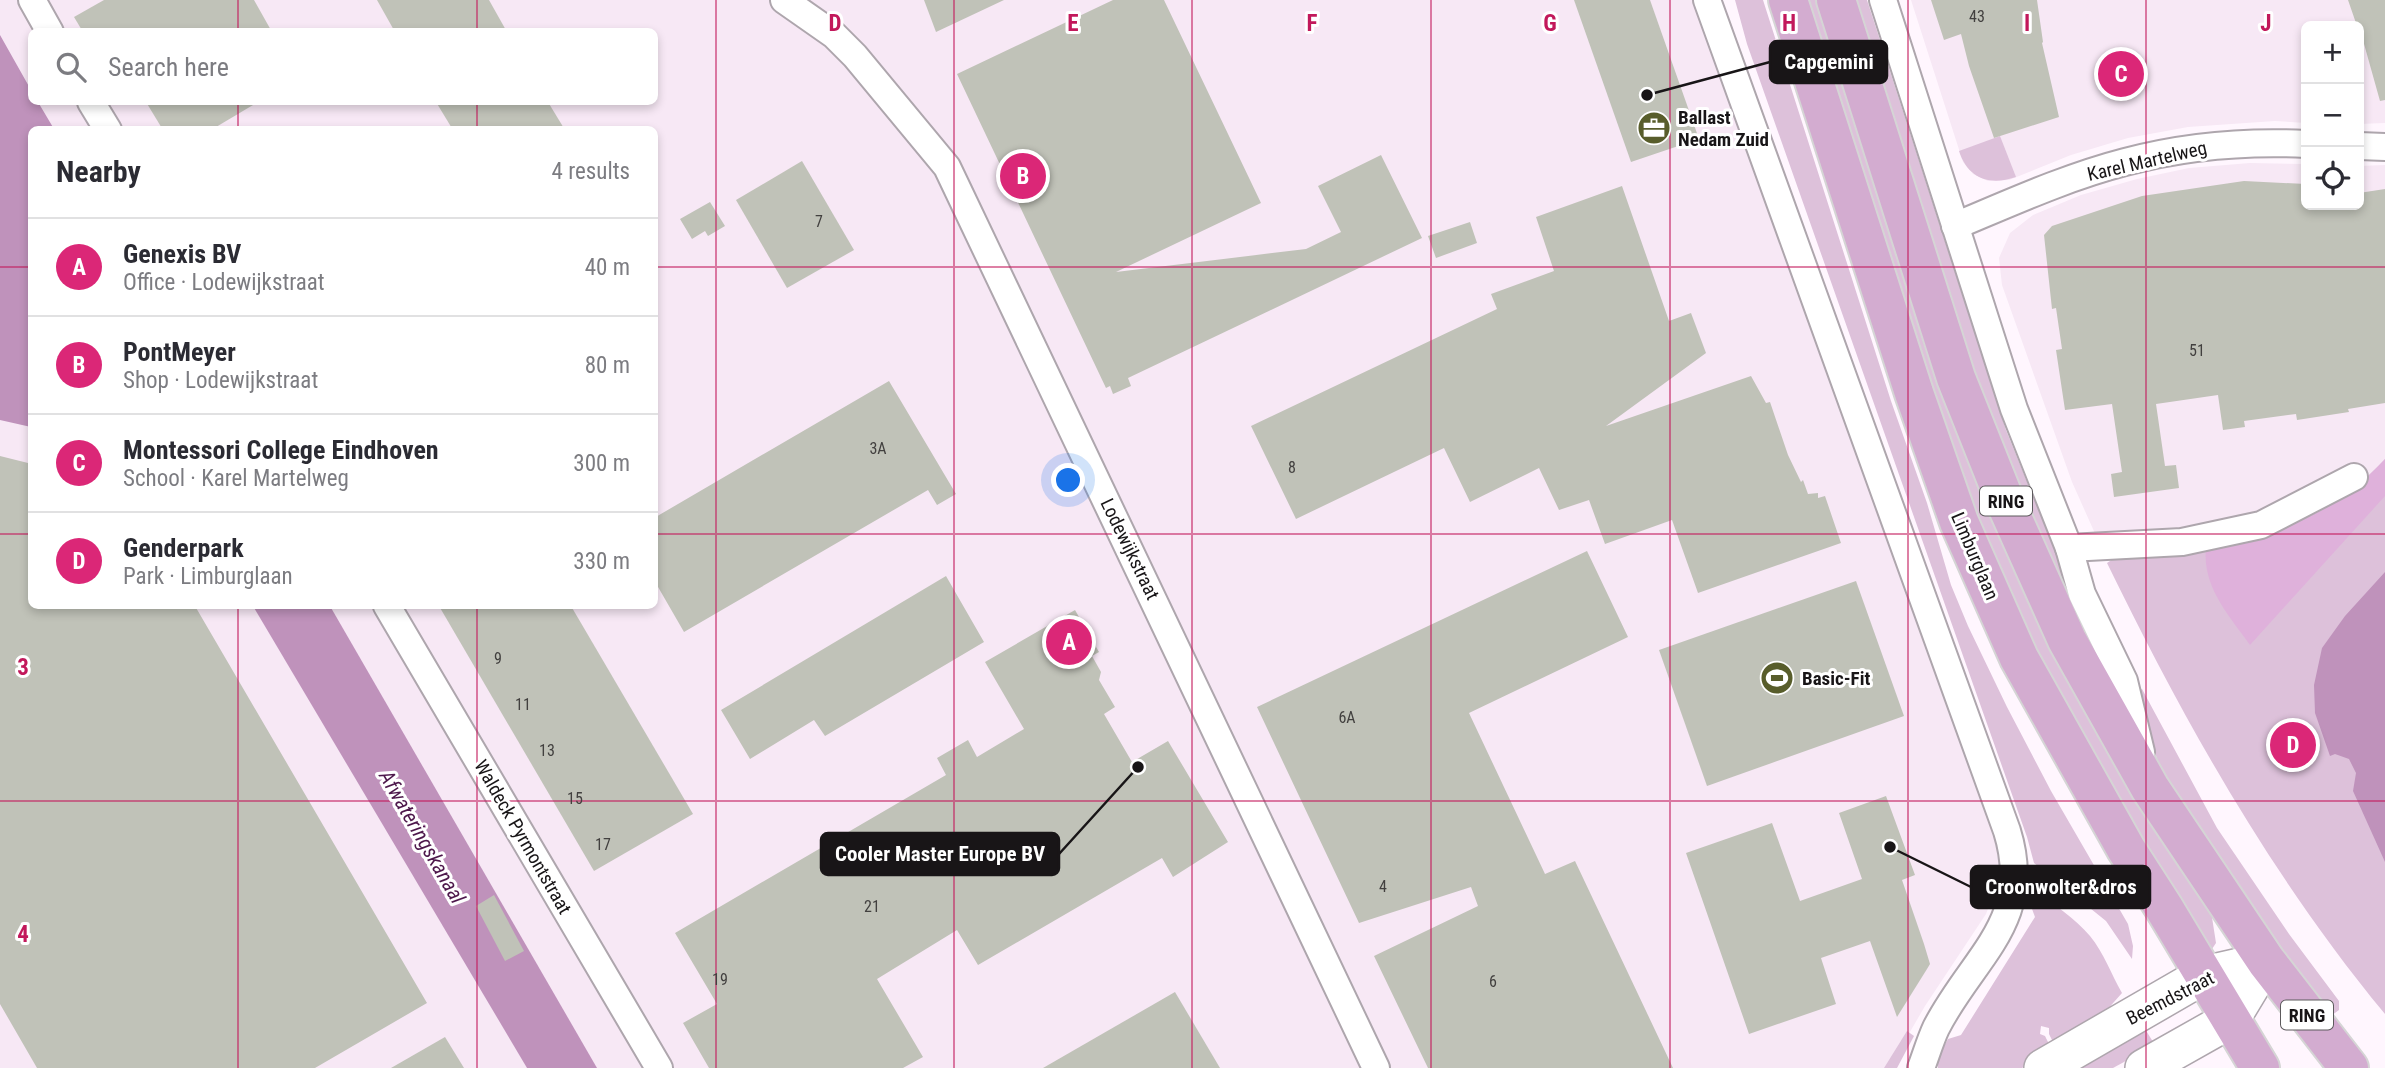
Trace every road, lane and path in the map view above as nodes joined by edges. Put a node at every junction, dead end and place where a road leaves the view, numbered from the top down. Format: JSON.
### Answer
{"nodes":[{"id":1,"x":32,"y":0,"type":"edge"},
{"id":2,"x":784,"y":0,"type":"edge"},
{"id":3,"x":1707,"y":0,"type":"edge"},
{"id":4,"x":1788,"y":0,"type":"edge"},
{"id":5,"x":1836,"y":0,"type":"edge"},
{"id":6,"x":1883,"y":0,"type":"edge"},
{"id":7,"x":48,"y":28,"type":"edge"},
{"id":8,"x":93,"y":105,"type":"edge"},
{"id":9,"x":106,"y":126,"type":"edge"},
{"id":10,"x":2301,"y":144,"type":"edge"},
{"id":11,"x":2364,"y":146,"type":"edge"},
{"id":12,"x":2385,"y":147,"type":"edge"},
{"id":13,"x":1955,"y":226,"type":"junction"},
{"id":14,"x":2354,"y":477,"type":"dead end"},
{"id":15,"x":2069,"y":548,"type":"junction"},
{"id":16,"x":389,"y":609,"type":"edge"},
{"id":17,"x":2150,"y":788,"type":"junction"},
{"id":18,"x":2266,"y":961,"type":"junction"},
{"id":19,"x":2204,"y":975,"type":"junction"},
{"id":20,"x":2231,"y":1019,"type":"junction"},
{"id":21,"x":659,"y":1068,"type":"edge"},
{"id":22,"x":1376,"y":1068,"type":"edge"},
{"id":23,"x":1921,"y":1068,"type":"edge"},
{"id":24,"x":2043,"y":1068,"type":"edge"},
{"id":25,"x":2144,"y":1068,"type":"edge"},
{"id":26,"x":2260,"y":1068,"type":"edge"},
{"id":27,"x":2349,"y":1068,"type":"edge"}],
"edges":[{"from":1,"to":7,"type":"street"},
{"from":2,"to":22,"type":"street","name":"Lodewijkstraat"},
{"from":3,"to":23,"type":"street"},
{"from":4,"to":19,"type":"main road","name":"Limburglaan","number":"RING"},
{"from":5,"to":17,"type":"main road","number":"RING"},
{"from":6,"to":13,"type":"street"},
{"from":8,"to":9,"type":"street"},
{"from":10,"to":13,"type":"street","name":"Karel Martelweg"},
{"from":11,"to":12,"type":"street"},
{"from":13,"to":15,"type":"street"},
{"from":14,"to":15,"type":"street"},
{"from":15,"to":17,"type":"street"},
{"from":16,"to":21,"type":"street","name":"Waldeck Pyrmontstraat"},
{"from":17,"to":18,"type":"main road","number":"RING"},
{"from":18,"to":19,"type":"main road","name":"Beemdstraat"},
{"from":18,"to":20,"type":"main road","name":"Beemdstraat"},
{"from":18,"to":27,"type":"main road","number":"RING"},
{"from":19,"to":20,"type":"main road","name":"Limburglaan","number":"RING"},
{"from":19,"to":24,"type":"main road","name":"Beemdstraat"},
{"from":20,"to":25,"type":"main road","name":"Beemdstraat"},
{"from":20,"to":26,"type":"main road","name":"Limburglaan","number":"RING"}]}
